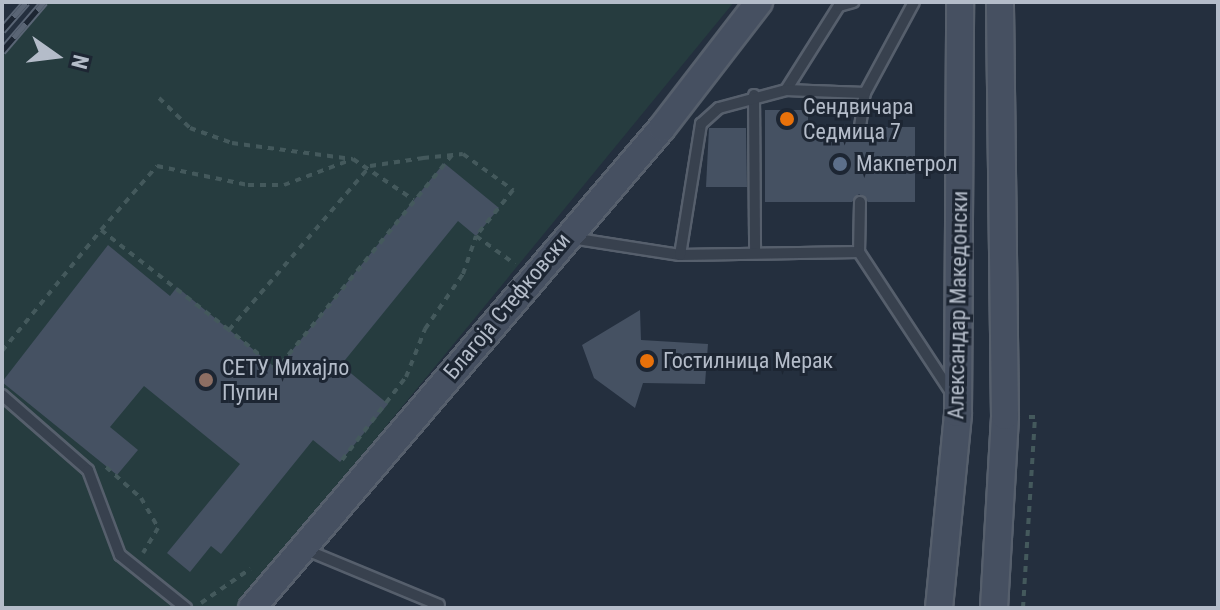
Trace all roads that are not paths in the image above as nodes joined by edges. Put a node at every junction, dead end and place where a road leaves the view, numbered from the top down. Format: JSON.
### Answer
{"nodes":[{"id":1,"x":759,"y":2,"type":"edge"},
{"id":2,"x":853,"y":2,"type":"edge"},
{"id":3,"x":914,"y":2,"type":"edge"},
{"id":4,"x":960,"y":2,"type":"edge"},
{"id":5,"x":1000,"y":2,"type":"edge"},
{"id":6,"x":786,"y":90,"type":"junction"},
{"id":7,"x":865,"y":93,"type":"junction"},
{"id":8,"x":754,"y":95,"type":"junction"},
{"id":9,"x":860,"y":127,"type":"dead end"},
{"id":10,"x":860,"y":202,"type":"dead end"},
{"id":11,"x":564,"y":237,"type":"junction"},
{"id":12,"x":755,"y":250,"type":"junction"},
{"id":13,"x":859,"y":252,"type":"junction"},
{"id":14,"x":680,"y":255,"type":"junction"},
{"id":15,"x":2,"y":395,"type":"edge"},
{"id":16,"x":957,"y":401,"type":"junction"},
{"id":17,"x":302,"y":548,"type":"junction"},
{"id":18,"x":439,"y":605,"type":"dead end"},
{"id":19,"x":186,"y":608,"type":"edge"},
{"id":20,"x":252,"y":608,"type":"edge"},
{"id":21,"x":939,"y":608,"type":"edge"},
{"id":22,"x":994,"y":608,"type":"edge"}],
"edges":[{"from":1,"to":11,"type":"street","name":"Благоја Стефковски"},
{"from":2,"to":6,"type":"lane"},
{"from":3,"to":7,"type":"lane"},
{"from":4,"to":16,"type":"street","name":"Александар Македонски"},
{"from":5,"to":22,"type":"street","name":"Александар Македонски"},
{"from":6,"to":7,"type":"lane"},
{"from":6,"to":8,"type":"lane"},
{"from":7,"to":9,"type":"lane"},
{"from":8,"to":12,"type":"lane"},
{"from":8,"to":14,"type":"lane"},
{"from":10,"to":13,"type":"lane"},
{"from":11,"to":14,"type":"lane"},
{"from":11,"to":17,"type":"street","name":"Благоја Стефковски"},
{"from":12,"to":13,"type":"lane"},
{"from":12,"to":14,"type":"lane"},
{"from":13,"to":16,"type":"lane"},
{"from":15,"to":19,"type":"lane"},
{"from":16,"to":21,"type":"street","name":"Александар Македонски"},
{"from":17,"to":18,"type":"lane"},
{"from":17,"to":20,"type":"street","name":"Благоја Стефковски"}]}
